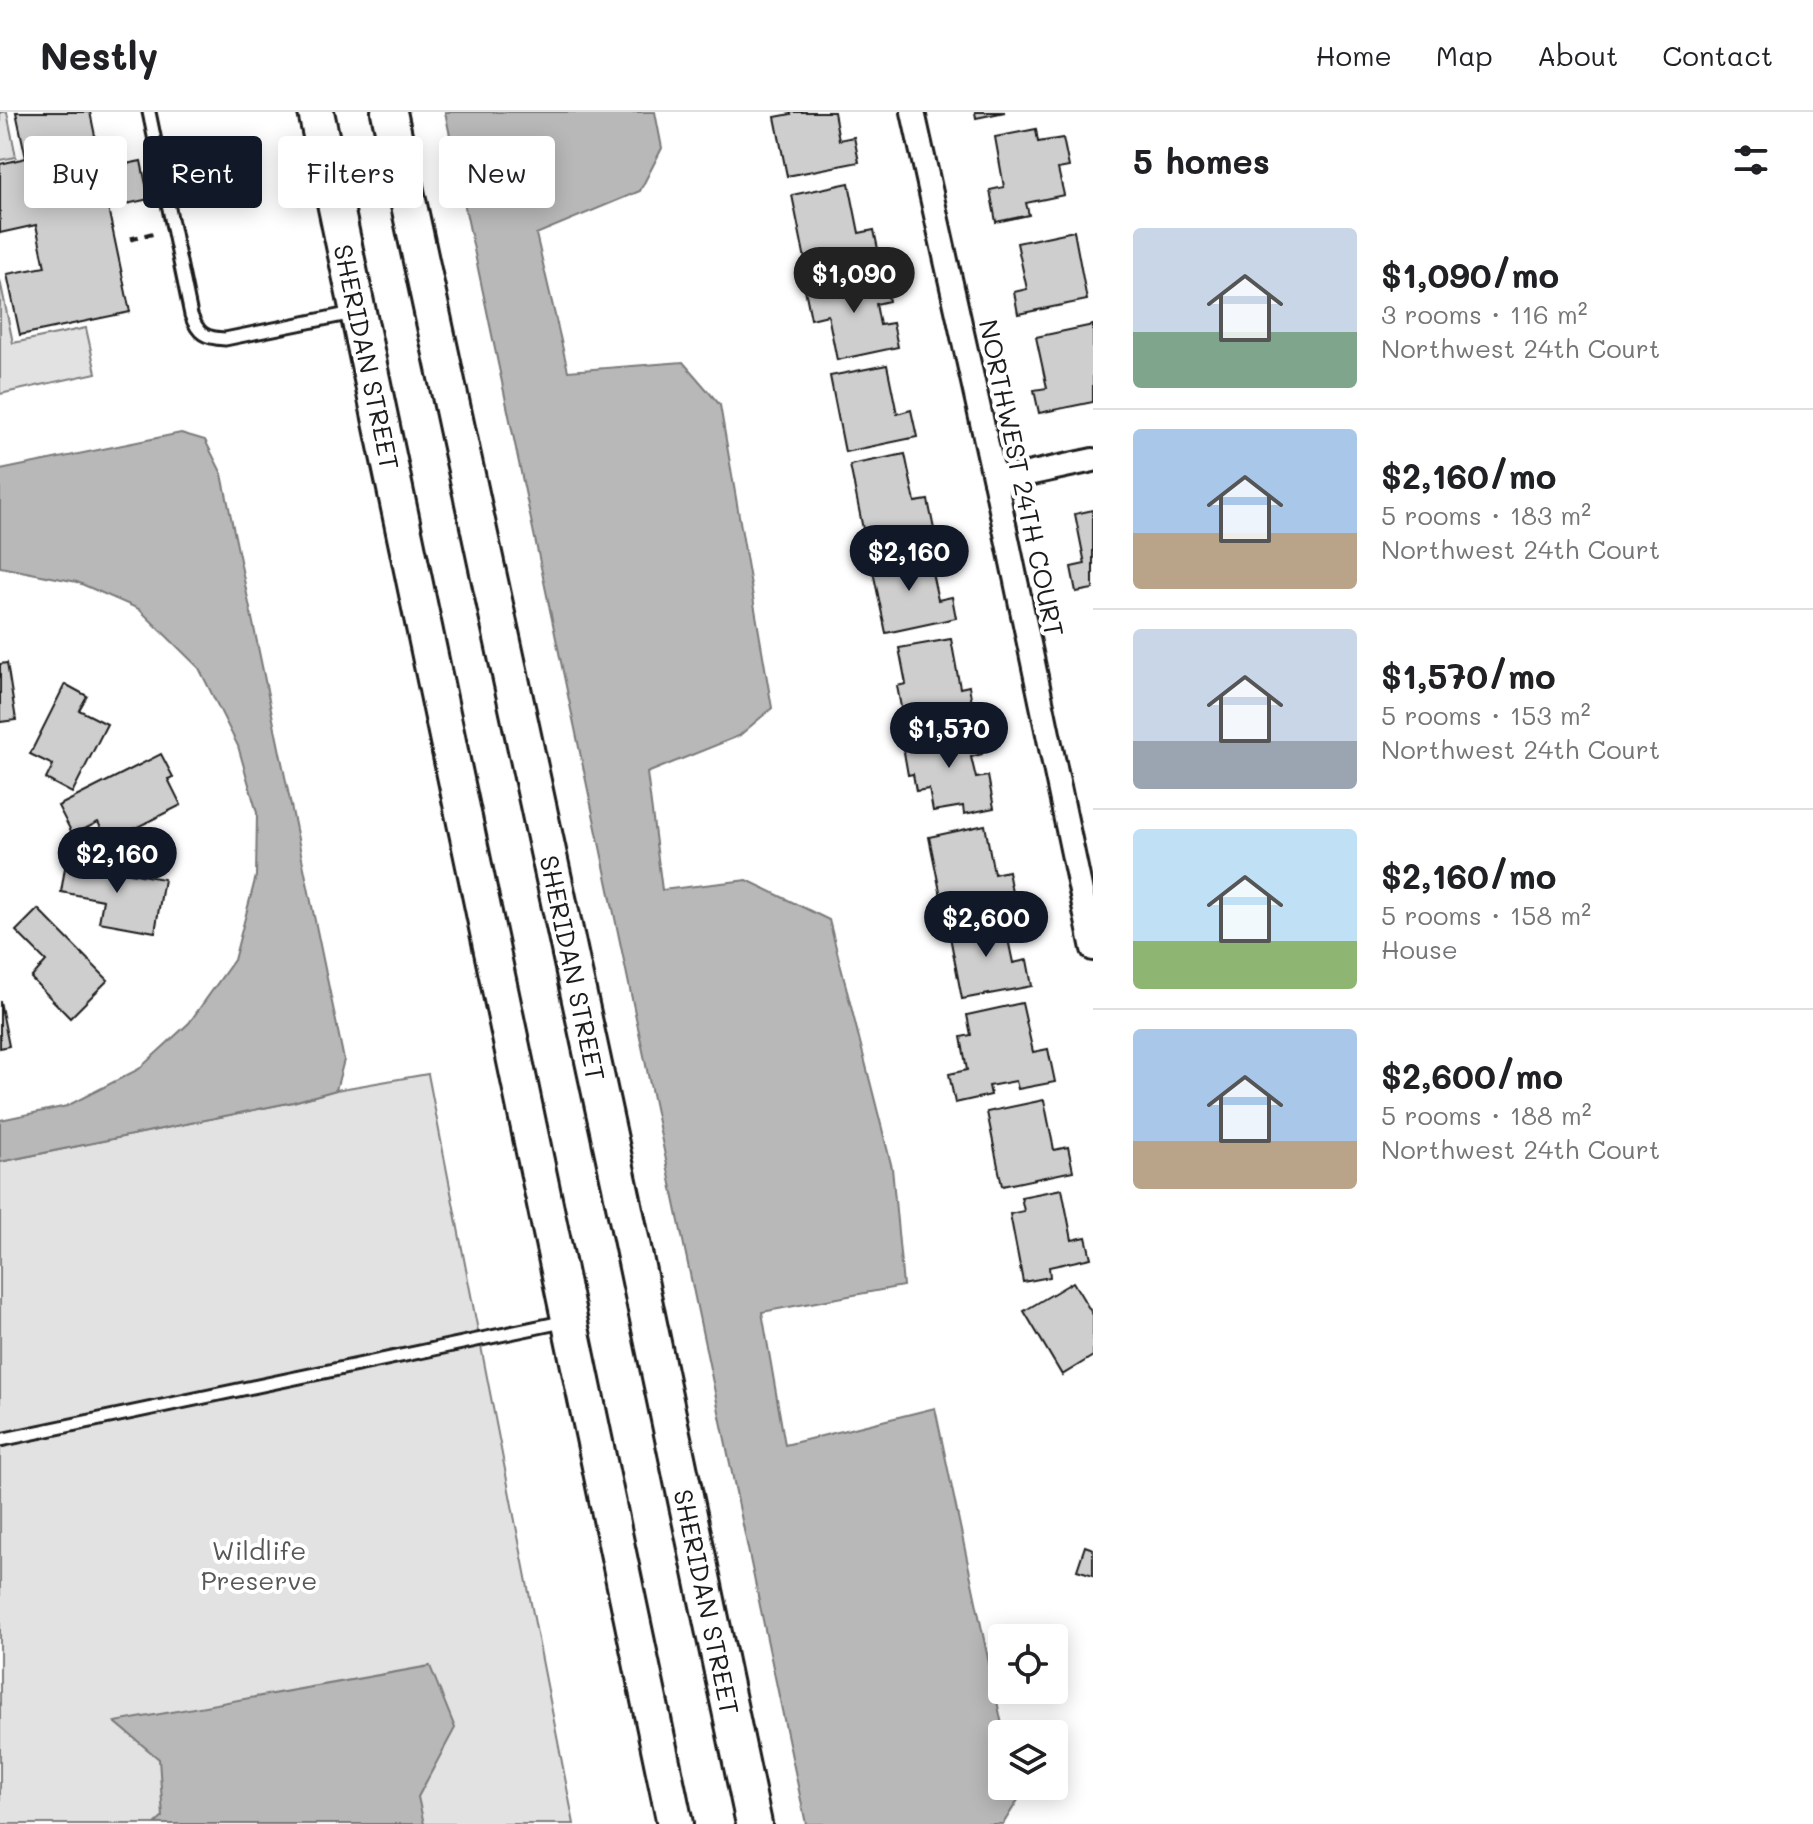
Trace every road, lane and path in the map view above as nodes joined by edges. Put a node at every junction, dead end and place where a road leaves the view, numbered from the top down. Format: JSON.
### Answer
{"nodes":[{"id":1,"x":149,"y":112,"type":"edge"},
{"id":2,"x":316,"y":112,"type":"edge"},
{"id":3,"x":389,"y":112,"type":"edge"},
{"id":4,"x":913,"y":112,"type":"edge"},
{"id":5,"x":156,"y":233,"type":"dead end"},
{"id":6,"x":131,"y":239,"type":"dead end"},
{"id":7,"x":358,"y":312,"type":"junction"},
{"id":8,"x":1093,"y":460,"type":"edge"},
{"id":9,"x":995,"y":481,"type":"junction"},
{"id":10,"x":1093,"y":949,"type":"edge"},
{"id":11,"x":569,"y":1320,"type":"junction"},
{"id":12,"x":0,"y":1440,"type":"edge"},
{"id":13,"x":675,"y":1824,"type":"edge"},
{"id":14,"x":754,"y":1824,"type":"edge"}],
"edges":[{"from":1,"to":7,"type":"lane"},
{"from":2,"to":7,"type":"main road","name":"SHERIDAN STREET"},
{"from":3,"to":14,"type":"main road","name":"SHERIDAN STREET"},
{"from":4,"to":9,"type":"street","name":"NORTHWEST 24TH COURT"},
{"from":5,"to":6,"type":"path"},
{"from":7,"to":11,"type":"main road","name":"SHERIDAN STREET"},
{"from":8,"to":9,"type":"street"},
{"from":9,"to":10,"type":"street","name":"NORTHWEST 24TH COURT"},
{"from":11,"to":12,"type":"lane"},
{"from":11,"to":13,"type":"main road","name":"SHERIDAN STREET"}]}
